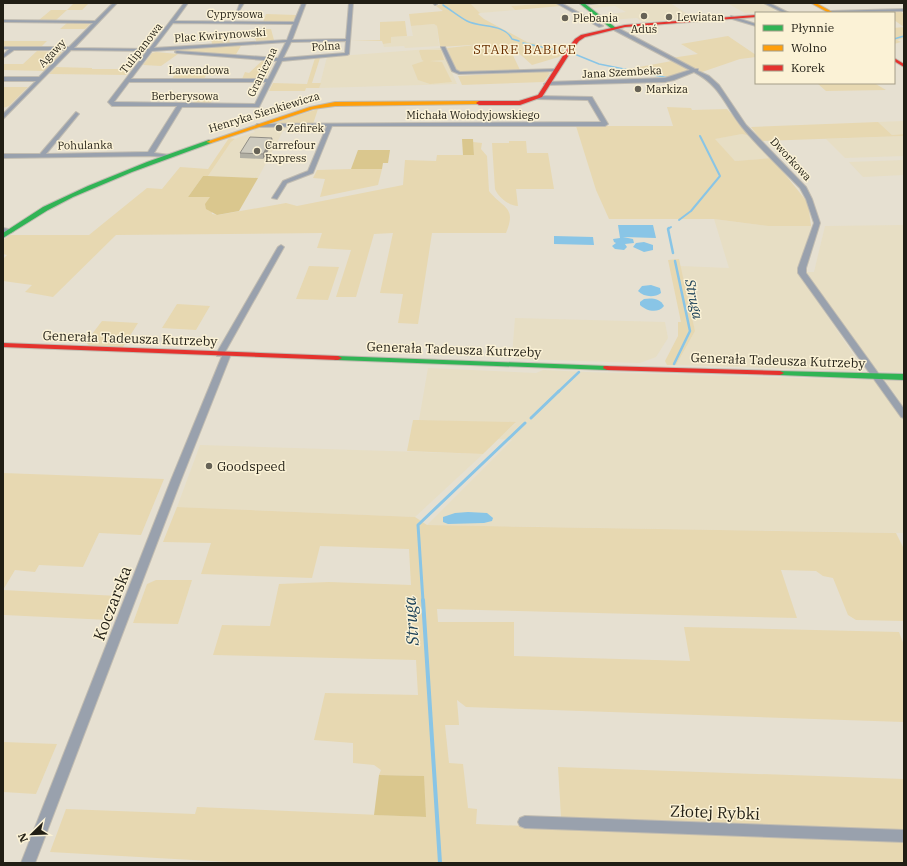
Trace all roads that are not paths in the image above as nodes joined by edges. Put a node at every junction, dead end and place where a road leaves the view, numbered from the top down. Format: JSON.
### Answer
{"nodes":[{"id":1,"x":115,"y":3,"type":"edge"},
{"id":2,"x":186,"y":3,"type":"edge"},
{"id":3,"x":242,"y":3,"type":"edge"},
{"id":4,"x":304,"y":3,"type":"edge"},
{"id":5,"x":351,"y":3,"type":"edge"},
{"id":6,"x":558,"y":3,"type":"edge"},
{"id":7,"x":597,"y":3,"type":"edge"},
{"id":8,"x":766,"y":3,"type":"edge"},
{"id":9,"x":813,"y":3,"type":"edge"},
{"id":10,"x":584,"y":5,"type":"edge"},
{"id":11,"x":899,"y":6,"type":"dead end"},
{"id":12,"x":904,"y":9,"type":"edge"},
{"id":13,"x":238,"y":10,"type":"dead end"},
{"id":14,"x":574,"y":10,"type":"junction"},
{"id":15,"x":785,"y":12,"type":"edge"},
{"id":16,"x":831,"y":12,"type":"edge"},
{"id":17,"x":755,"y":16,"type":"edge"},
{"id":18,"x":731,"y":17,"type":"junction"},
{"id":19,"x":3,"y":21,"type":"edge"},
{"id":20,"x":96,"y":22,"type":"junction"},
{"id":21,"x":173,"y":22,"type":"junction"},
{"id":22,"x":296,"y":23,"type":"junction"},
{"id":23,"x":755,"y":25,"type":"edge"},
{"id":24,"x":601,"y":26,"type":"dead end"},
{"id":25,"x":614,"y":28,"type":"junction"},
{"id":26,"x":289,"y":40,"type":"junction"},
{"id":27,"x":347,"y":40,"type":"junction"},
{"id":28,"x":3,"y":48,"type":"edge"},
{"id":29,"x":12,"y":48,"type":"junction"},
{"id":30,"x":443,"y":48,"type":"dead end"},
{"id":31,"x":70,"y":49,"type":"junction"},
{"id":32,"x":152,"y":50,"type":"junction"},
{"id":33,"x":3,"y":57,"type":"edge"},
{"id":34,"x":279,"y":59,"type":"junction"},
{"id":35,"x":895,"y":60,"type":"edge"},
{"id":36,"x":904,"y":66,"type":"edge"},
{"id":37,"x":557,"y":70,"type":"junction"},
{"id":38,"x":696,"y":70,"type":"junction"},
{"id":39,"x":3,"y":79,"type":"edge"},
{"id":40,"x":40,"y":79,"type":"junction"},
{"id":41,"x":128,"y":80,"type":"junction"},
{"id":42,"x":269,"y":81,"type":"junction"},
{"id":43,"x":547,"y":84,"type":"junction"},
{"id":44,"x":537,"y":98,"type":"junction"},
{"id":45,"x":112,"y":104,"type":"joint"},
{"id":46,"x":180,"y":106,"type":"junction"},
{"id":47,"x":257,"y":106,"type":"joint"},
{"id":48,"x":11,"y":108,"type":"junction"},
{"id":49,"x":3,"y":109,"type":"edge"},
{"id":50,"x":76,"y":114,"type":"dead end"},
{"id":51,"x":3,"y":117,"type":"edge"},
{"id":52,"x":259,"y":125,"type":"junction"},
{"id":53,"x":330,"y":125,"type":"junction"},
{"id":54,"x":150,"y":154,"type":"junction"},
{"id":55,"x":3,"y":156,"type":"edge"},
{"id":56,"x":41,"y":156,"type":"junction"},
{"id":57,"x":168,"y":156,"type":"junction"},
{"id":58,"x":275,"y":198,"type":"dead end"},
{"id":59,"x":6,"y":232,"type":"edge"},
{"id":60,"x":281,"y":247,"type":"dead end"},
{"id":61,"x":3,"y":345,"type":"edge"},
{"id":62,"x":223,"y":354,"type":"junction"},
{"id":63,"x":877,"y":376,"type":"junction"},
{"id":64,"x":904,"y":377,"type":"edge"},
{"id":65,"x":904,"y":415,"type":"edge"},
{"id":66,"x":525,"y":822,"type":"dead end"},
{"id":67,"x":904,"y":836,"type":"edge"},
{"id":68,"x":28,"y":863,"type":"edge"}],
"edges":[{"from":1,"to":20,"type":"street","name":"Agawy"},
{"from":2,"to":21,"type":"street","name":"Tulipanowa"},
{"from":3,"to":13,"type":"street"},
{"from":4,"to":22,"type":"street","name":"Graniczna"},
{"from":5,"to":27,"type":"street","name":"Polna"},
{"from":6,"to":14,"type":"street"},
{"from":7,"to":10,"type":"street"},
{"from":8,"to":15,"type":"street"},
{"from":9,"to":16,"type":"street"},
{"from":10,"to":14,"type":"street"},
{"from":10,"to":25,"type":"street"},
{"from":11,"to":12,"type":"street"},
{"from":12,"to":16,"type":"street"},
{"from":14,"to":24,"type":"street"},
{"from":17,"to":18,"type":"street"},
{"from":18,"to":23,"type":"street"},
{"from":18,"to":25,"type":"street"},
{"from":19,"to":20,"type":"street"},
{"from":20,"to":31,"type":"street","name":"Agawy"},
{"from":21,"to":22,"type":"street","name":"Cyprysowa"},
{"from":21,"to":32,"type":"street","name":"Tulipanowa"},
{"from":22,"to":26,"type":"street","name":"Graniczna"},
{"from":25,"to":37,"type":"street"},
{"from":25,"to":38,"type":"street","name":"Dworkowa"},
{"from":26,"to":27,"type":"street","name":"Plac Kwirynowski"},
{"from":26,"to":32,"type":"street","name":"Plac Kwirynowski"},
{"from":26,"to":34,"type":"street","name":"Graniczna"},
{"from":27,"to":34,"type":"street","name":"Polna"},
{"from":28,"to":29,"type":"street"},
{"from":29,"to":31,"type":"street"},
{"from":29,"to":33,"type":"street"},
{"from":30,"to":37,"type":"street"},
{"from":31,"to":32,"type":"street"},
{"from":31,"to":40,"type":"street","name":"Agawy"},
{"from":32,"to":34,"type":"street","name":"Plac Kwirynowski"},
{"from":32,"to":41,"type":"street","name":"Tulipanowa"},
{"from":34,"to":42,"type":"street","name":"Graniczna"},
{"from":35,"to":36,"type":"street"},
{"from":37,"to":43,"type":"street"},
{"from":38,"to":43,"type":"street","name":"Jana Szembeka"},
{"from":38,"to":63,"type":"street","name":"Dworkowa"},
{"from":39,"to":40,"type":"street"},
{"from":40,"to":48,"type":"street","name":"Agawy"},
{"from":41,"to":42,"type":"street","name":"Lawendowa"},
{"from":41,"to":45,"type":"street","name":"Tulipanowa"},
{"from":42,"to":47,"type":"street","name":"Graniczna"},
{"from":43,"to":44,"type":"street"},
{"from":44,"to":52,"type":"street","name":"Henryka Sienkiewicza"},
{"from":44,"to":53,"type":"street","name":"Michała Wołodyjowskiego"},
{"from":45,"to":46,"type":"street","name":"Berberysowa"},
{"from":46,"to":47,"type":"street","name":"Berberysowa"},
{"from":46,"to":54,"type":"street"},
{"from":48,"to":49,"type":"street"},
{"from":48,"to":51,"type":"street","name":"Agawy"},
{"from":50,"to":56,"type":"street"},
{"from":52,"to":53,"type":"street","name":"Michała Wołodyjowskiego"},
{"from":52,"to":57,"type":"street","name":"Henryka Sienkiewicza"},
{"from":53,"to":58,"type":"street"},
{"from":54,"to":56,"type":"street","name":"Pohulanka"},
{"from":54,"to":57,"type":"street","name":"Pohulanka"},
{"from":55,"to":56,"type":"street","name":"Pohulanka"},
{"from":57,"to":59,"type":"street","name":"Henryka Sienkiewicza"},
{"from":60,"to":62,"type":"street","name":"Koczarska"},
{"from":61,"to":62,"type":"street","name":"Generała Tadeusza Kutrzeby"},
{"from":62,"to":63,"type":"street","name":"Generała Tadeusza Kutrzeby"},
{"from":62,"to":68,"type":"street","name":"Koczarska"},
{"from":63,"to":64,"type":"street","name":"Generała Tadeusza Kutrzeby"},
{"from":63,"to":65,"type":"street"},
{"from":66,"to":67,"type":"street","name":"Złotej Rybki"}]}
